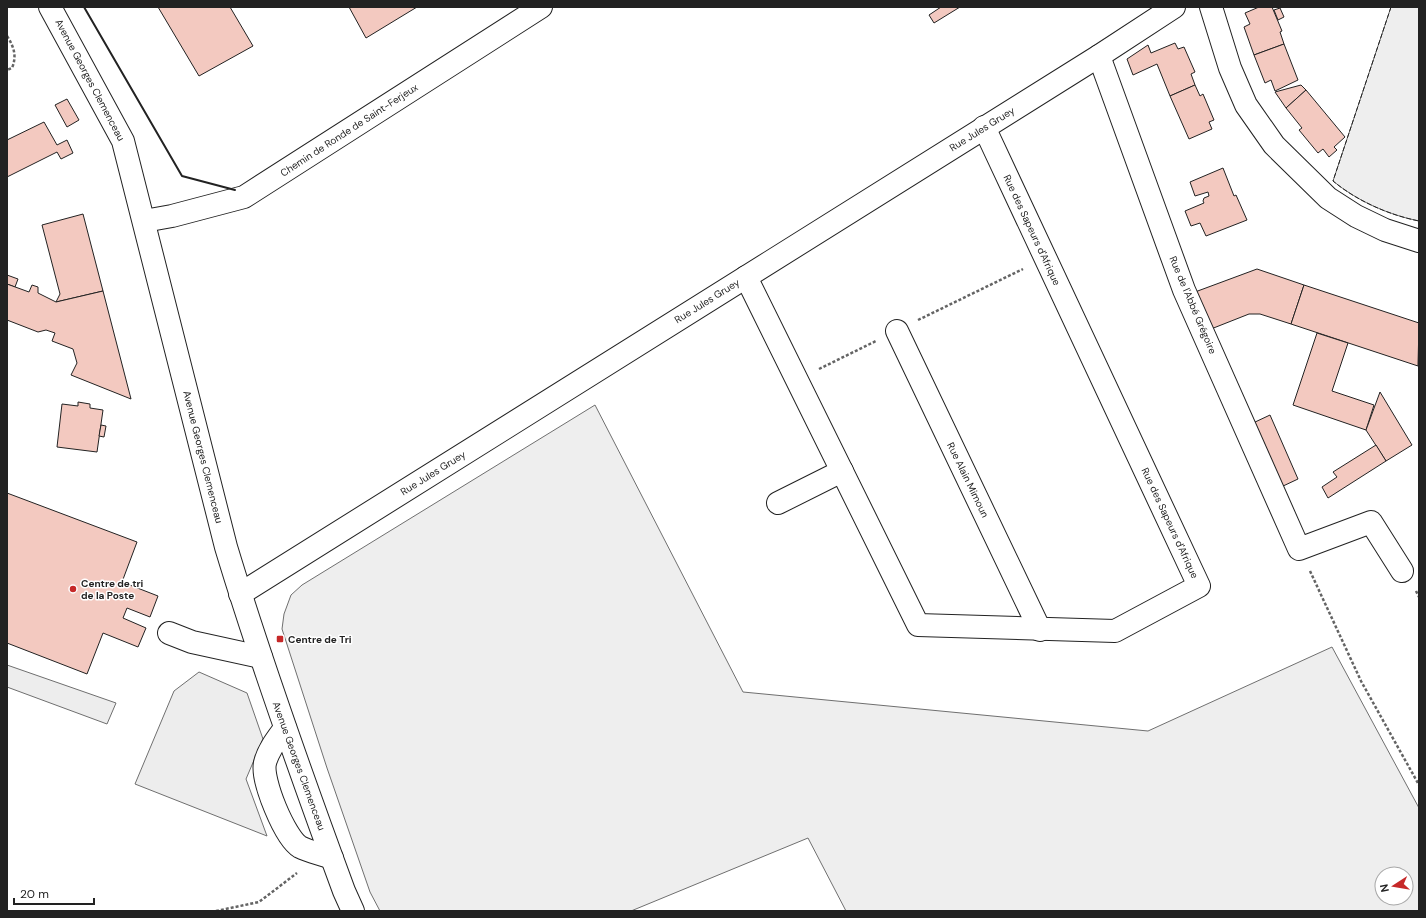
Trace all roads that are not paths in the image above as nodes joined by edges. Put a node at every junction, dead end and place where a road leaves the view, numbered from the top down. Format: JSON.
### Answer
{"nodes":[{"id":1,"x":50,"y":7,"type":"edge"},
{"id":2,"x":541,"y":7,"type":"edge"},
{"id":3,"x":1174,"y":7,"type":"edge"},
{"id":4,"x":1211,"y":7,"type":"edge"},
{"id":5,"x":1099,"y":56,"type":"junction"},
{"id":6,"x":984,"y":127,"type":"junction"},
{"id":7,"x":144,"y":221,"type":"junction"},
{"id":8,"x":1419,"y":241,"type":"edge"},
{"id":9,"x":746,"y":277,"type":"junction"},
{"id":10,"x":897,"y":331,"type":"road end"},
{"id":11,"x":842,"y":471,"type":"junction"},
{"id":12,"x":778,"y":502,"type":"dead end"},
{"id":13,"x":1402,"y":571,"type":"dead end"},
{"id":14,"x":240,"y":594,"type":"junction"},
{"id":15,"x":1040,"y":630,"type":"junction"},
{"id":16,"x":169,"y":633,"type":"dead end"},
{"id":17,"x":261,"y":657,"type":"junction"},
{"id":18,"x":285,"y":728,"type":"junction"},
{"id":19,"x":332,"y":858,"type":"junction"},
{"id":20,"x":353,"y":911,"type":"edge"}],
"edges":[{"from":1,"to":7,"type":"street","name":"Avenue Georges Clemenceau"},
{"from":2,"to":7,"type":"street","name":"Chemin de Ronde de Saint-Ferjeux"},
{"from":3,"to":5,"type":"street","name":"Rue Jules Gruey"},
{"from":4,"to":8,"type":"street"},
{"from":5,"to":6,"type":"street","name":"Rue Jules Gruey"},
{"from":5,"to":13,"type":"street","name":"Rue de l'Abbé Grégoire"},
{"from":6,"to":9,"type":"street","name":"Rue Jules Gruey"},
{"from":6,"to":15,"type":"street","name":"Rue des Sapeurs d'Afrique"},
{"from":7,"to":14,"type":"street","name":"Avenue Georges Clemenceau"},
{"from":9,"to":11,"type":"street","name":"Rue des Sapeurs d'Afrique"},
{"from":9,"to":14,"type":"street","name":"Rue Jules Gruey"},
{"from":10,"to":15,"type":"street","name":"Rue Alain Mimoun"},
{"from":11,"to":12,"type":"street"},
{"from":11,"to":15,"type":"street","name":"Rue des Sapeurs d'Afrique"},
{"from":14,"to":17,"type":"street","name":"Avenue Georges Clemenceau"},
{"from":16,"to":17,"type":"street"},
{"from":17,"to":18,"type":"street","name":"Avenue Georges Clemenceau"},
{"from":18,"to":19,"type":"street","name":"Avenue Georges Clemenceau"},
{"from":18,"to":19,"type":"street"},
{"from":19,"to":20,"type":"street","name":"Avenue Georges Clemenceau"}]}
